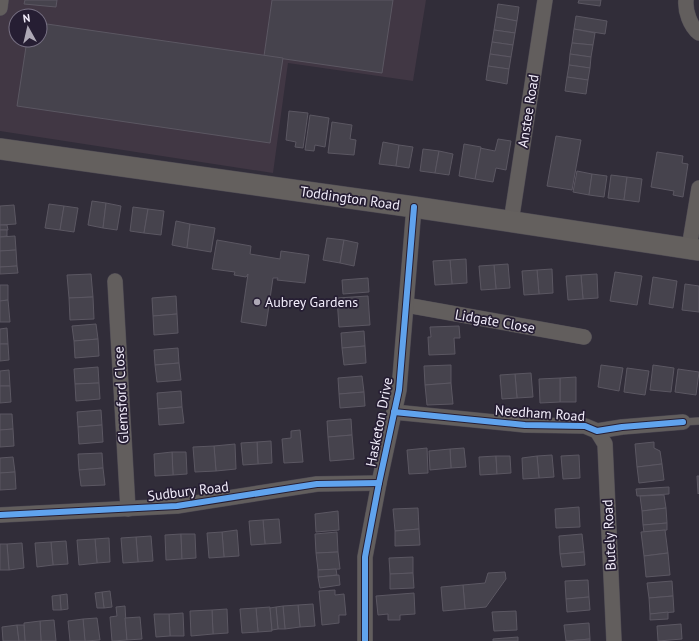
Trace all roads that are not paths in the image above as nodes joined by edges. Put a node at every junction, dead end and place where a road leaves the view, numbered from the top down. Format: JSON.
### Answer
{"nodes":[{"id":1,"x":1,"y":0,"type":"edge"},
{"id":2,"x":545,"y":0,"type":"edge"},
{"id":3,"x":686,"y":0,"type":"edge"},
{"id":4,"x":0,"y":8,"type":"edge"},
{"id":5,"x":699,"y":33,"type":"edge"},
{"id":6,"x":0,"y":149,"type":"edge"},
{"id":7,"x":699,"y":188,"type":"edge"},
{"id":8,"x":414,"y":207,"type":"junction"},
{"id":9,"x":511,"y":222,"type":"junction"},
{"id":10,"x":694,"y":249,"type":"edge"},
{"id":11,"x":115,"y":281,"type":"dead end"},
{"id":12,"x":406,"y":305,"type":"junction"},
{"id":13,"x":584,"y":337,"type":"dead end"},
{"id":14,"x":394,"y":412,"type":"junction"},
{"id":15,"x":699,"y":421,"type":"edge"},
{"id":16,"x":683,"y":422,"type":"joint"},
{"id":17,"x":597,"y":431,"type":"junction"},
{"id":18,"x":379,"y":483,"type":"junction"},
{"id":19,"x":128,"y":509,"type":"junction"},
{"id":20,"x":0,"y":515,"type":"edge"},
{"id":21,"x":365,"y":641,"type":"edge"},
{"id":22,"x":614,"y":641,"type":"edge"}],
"edges":[{"from":1,"to":4,"type":"street"},
{"from":2,"to":9,"type":"street","name":"Anstee Road"},
{"from":3,"to":5,"type":"street"},
{"from":6,"to":8,"type":"main road","name":"Toddington Road"},
{"from":7,"to":10,"type":"street"},
{"from":8,"to":9,"type":"main road","name":"Toddington Road"},
{"from":8,"to":12,"type":"street","name":"Hasketon Drive"},
{"from":9,"to":10,"type":"main road","name":"Toddington Road"},
{"from":11,"to":19,"type":"street","name":"Glemsford Close"},
{"from":12,"to":13,"type":"street","name":"Lidgate Close"},
{"from":12,"to":14,"type":"street","name":"Hasketon Drive"},
{"from":14,"to":17,"type":"street","name":"Needham Road"},
{"from":14,"to":18,"type":"street","name":"Hasketon Drive"},
{"from":15,"to":16,"type":"lane"},
{"from":16,"to":17,"type":"street","name":"Needham Road"},
{"from":17,"to":22,"type":"street","name":"Butely Road"},
{"from":18,"to":19,"type":"street","name":"Sudbury Road"},
{"from":18,"to":21,"type":"street","name":"Hasketon Drive"},
{"from":19,"to":20,"type":"street","name":"Sudbury Road"}]}
